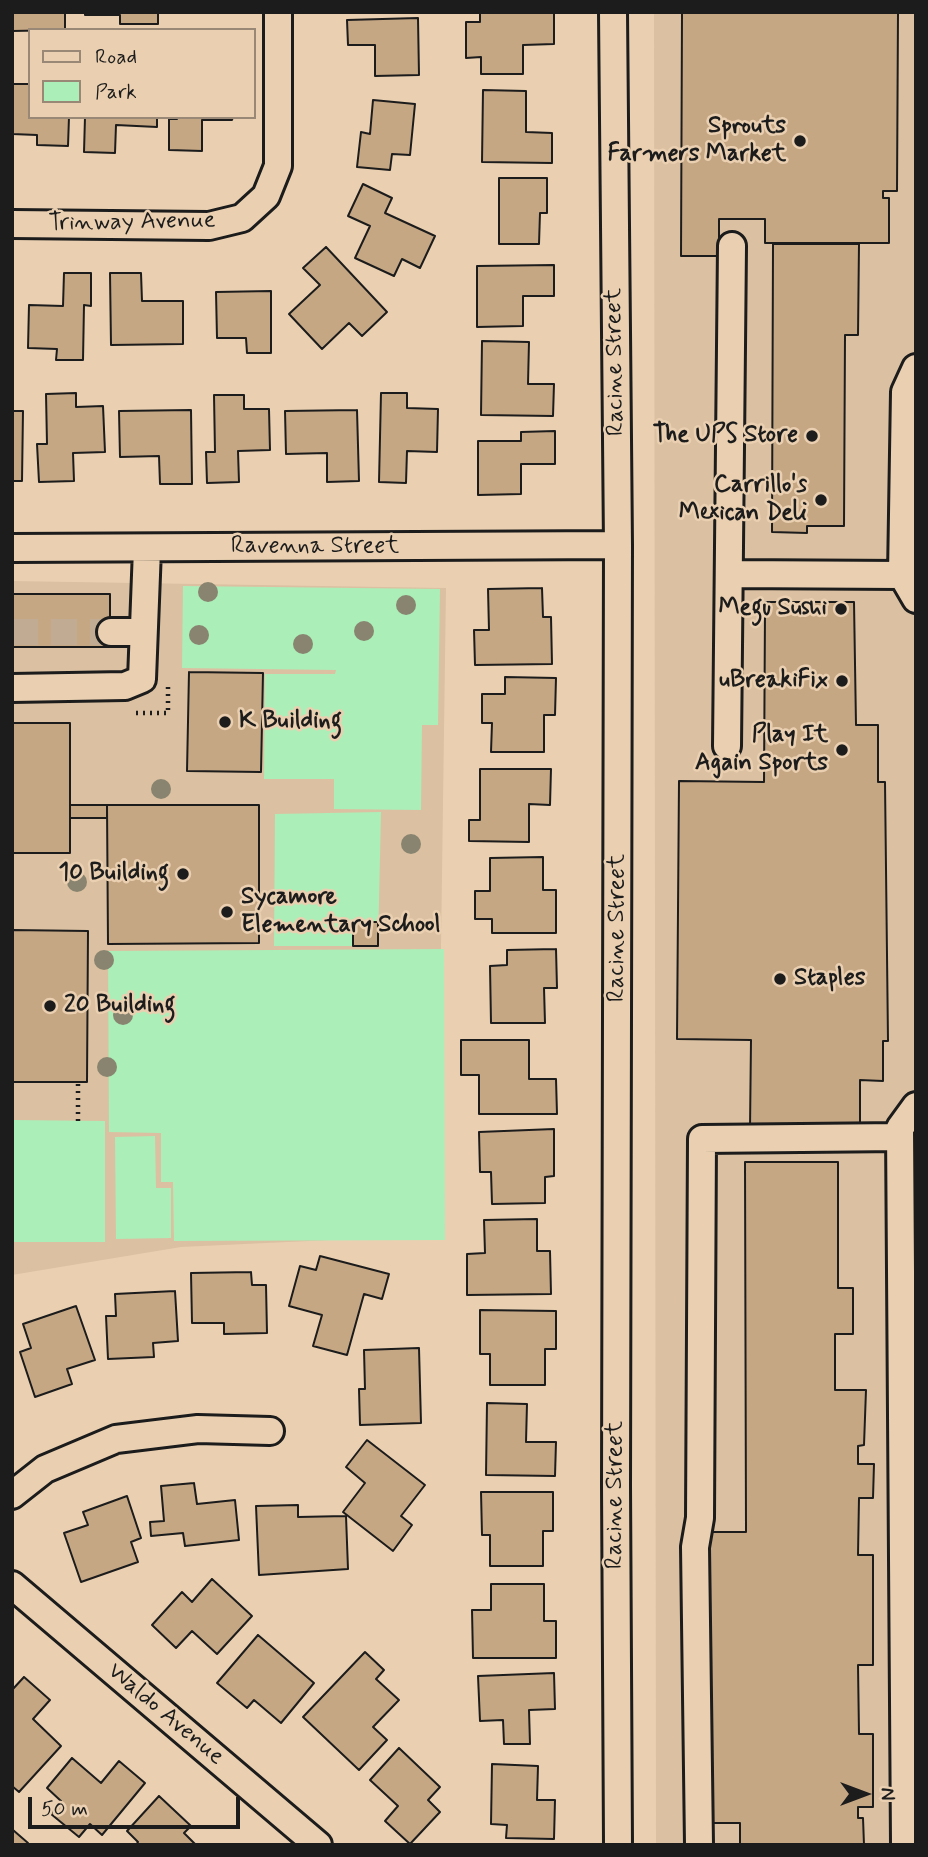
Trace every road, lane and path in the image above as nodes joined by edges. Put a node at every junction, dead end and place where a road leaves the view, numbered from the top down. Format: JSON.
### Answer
{"nodes":[{"id":1,"x":278,"y":12,"type":"edge"},
{"id":2,"x":612,"y":12,"type":"edge"},
{"id":3,"x":12,"y":223,"type":"edge"},
{"id":4,"x":732,"y":246,"type":"dead end"},
{"id":5,"x":916,"y":368,"type":"edge"},
{"id":6,"x":909,"y":517,"type":"edge"},
{"id":7,"x":618,"y":545,"type":"junction"},
{"id":8,"x":12,"y":548,"type":"edge"},
{"id":9,"x":147,"y":549,"type":"junction"},
{"id":10,"x":729,"y":574,"type":"junction"},
{"id":11,"x":909,"y":575,"type":"edge"},
{"id":12,"x":916,"y":599,"type":"edge"},
{"id":13,"x":111,"y":632,"type":"tunnel mouth"},
{"id":14,"x":143,"y":632,"type":"junction"},
{"id":15,"x":12,"y":688,"type":"edge"},
{"id":16,"x":727,"y":746,"type":"dead end"},
{"id":17,"x":78,"y":1084,"type":"dead end"},
{"id":18,"x":916,"y":1106,"type":"edge"},
{"id":19,"x":78,"y":1121,"type":"dead end"},
{"id":20,"x":905,"y":1131,"type":"edge"},
{"id":21,"x":909,"y":1272,"type":"edge"},
{"id":22,"x":909,"y":1400,"type":"edge"},
{"id":23,"x":270,"y":1431,"type":"dead end"},
{"id":24,"x":12,"y":1495,"type":"edge"},
{"id":25,"x":909,"y":1550,"type":"edge"},
{"id":26,"x":12,"y":1585,"type":"edge"},
{"id":27,"x":910,"y":1768,"type":"edge"},
{"id":28,"x":318,"y":1845,"type":"edge"},
{"id":29,"x":618,"y":1845,"type":"edge"},
{"id":30,"x":699,"y":1845,"type":"edge"},
{"id":31,"x":905,"y":1845,"type":"edge"}],
"edges":[{"from":1,"to":3,"type":"street","name":"Trinway Avenue"},
{"from":2,"to":7,"type":"street","name":"Racine Street"},
{"from":4,"to":10,"type":"street"},
{"from":5,"to":6,"type":"street"},
{"from":6,"to":11,"type":"street"},
{"from":7,"to":9,"type":"street","name":"Ravenna Street"},
{"from":7,"to":29,"type":"street","name":"Racine Street"},
{"from":8,"to":9,"type":"street","name":"Ravenna Street"},
{"from":9,"to":14,"type":"street"},
{"from":10,"to":11,"type":"street"},
{"from":10,"to":16,"type":"street"},
{"from":11,"to":12,"type":"street"},
{"from":13,"to":14,"type":"street"},
{"from":14,"to":15,"type":"street"},
{"from":17,"to":19,"type":"path"},
{"from":18,"to":20,"type":"street"},
{"from":20,"to":21,"type":"street"},
{"from":20,"to":30,"type":"street"},
{"from":21,"to":22,"type":"street"},
{"from":22,"to":25,"type":"street"},
{"from":23,"to":24,"type":"street"},
{"from":25,"to":27,"type":"street"},
{"from":26,"to":28,"type":"street","name":"Waldo Avenue"},
{"from":27,"to":31,"type":"street"}]}
